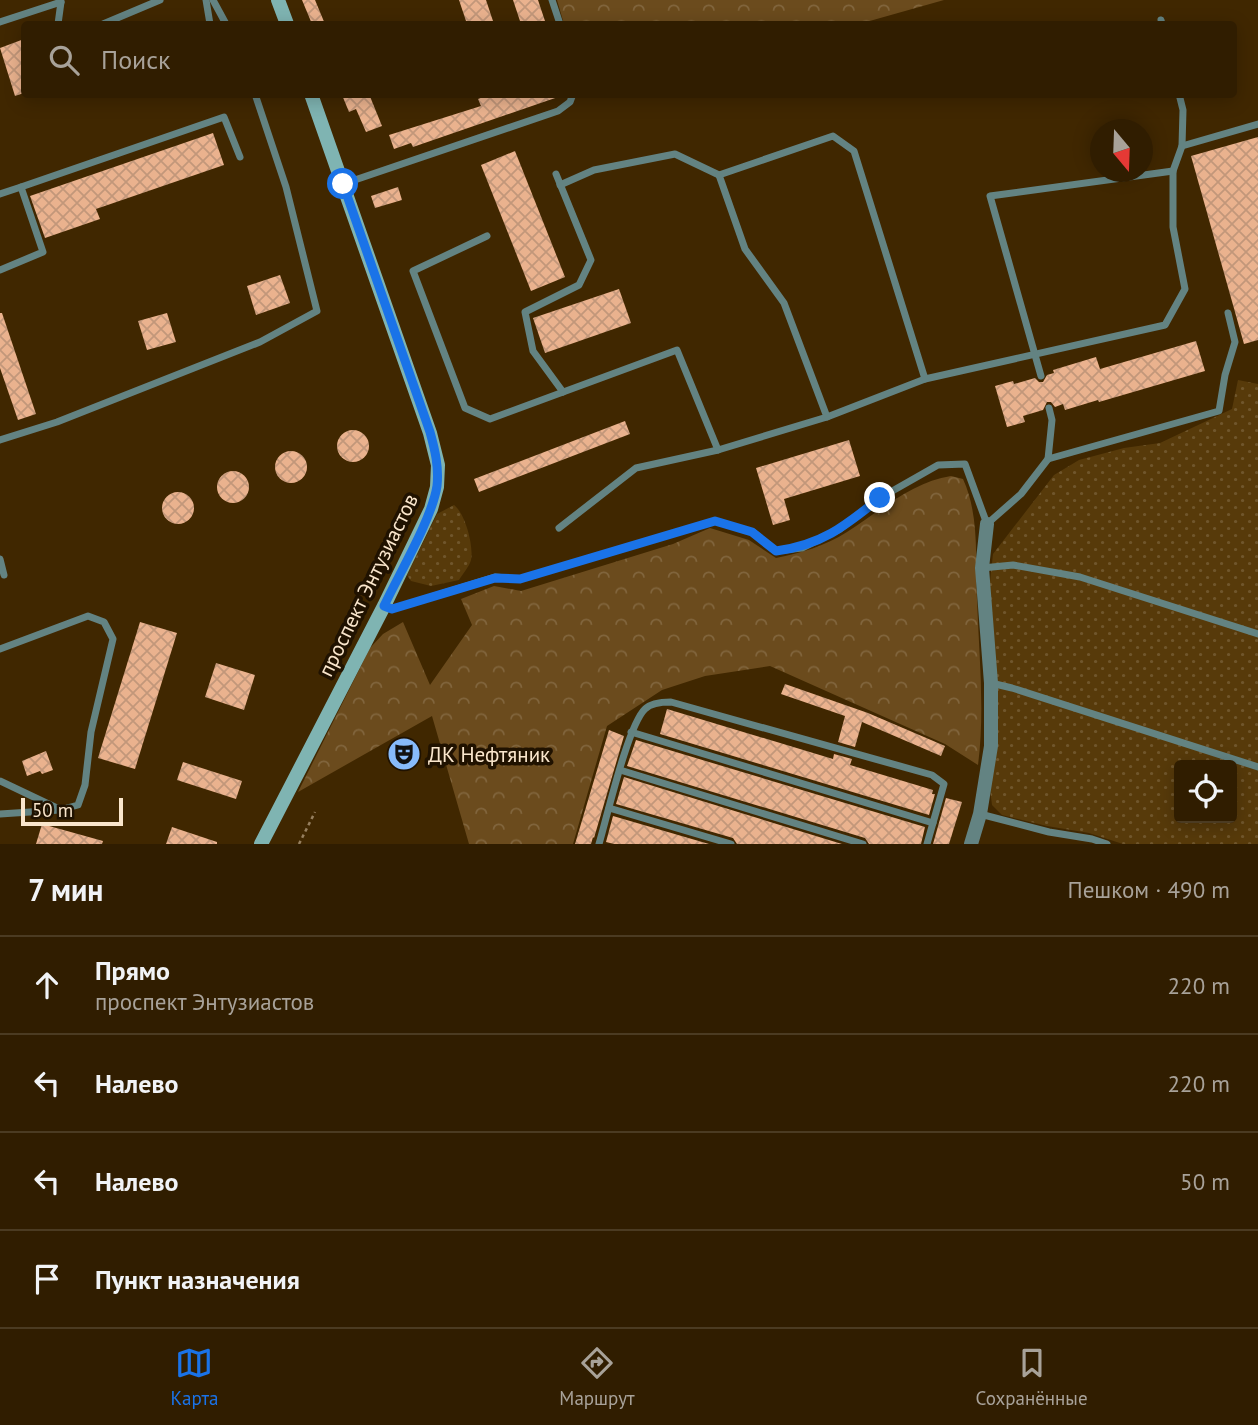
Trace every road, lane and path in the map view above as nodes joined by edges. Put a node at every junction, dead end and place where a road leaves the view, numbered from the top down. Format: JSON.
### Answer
{"nodes":[{"id":1,"x":160,"y":0,"type":"edge"},
{"id":2,"x":206,"y":0,"type":"edge"},
{"id":3,"x":213,"y":0,"type":"edge"},
{"id":4,"x":278,"y":0,"type":"edge"},
{"id":5,"x":552,"y":0,"type":"edge"},
{"id":6,"x":60,"y":1,"type":"edge"},
{"id":7,"x":58,"y":21,"type":"edge"},
{"id":8,"x":110,"y":21,"type":"edge"},
{"id":9,"x":210,"y":21,"type":"edge"},
{"id":10,"x":224,"y":21,"type":"edge"},
{"id":11,"x":285,"y":21,"type":"edge"},
{"id":12,"x":558,"y":21,"type":"edge"},
{"id":13,"x":0,"y":22,"type":"edge"},
{"id":14,"x":256,"y":98,"type":"edge"},
{"id":15,"x":312,"y":98,"type":"edge"},
{"id":16,"x":572,"y":98,"type":"edge"},
{"id":17,"x":1181,"y":98,"type":"edge"},
{"id":18,"x":1258,"y":124,"type":"edge"},
{"id":19,"x":1182,"y":146,"type":"junction"},
{"id":20,"x":240,"y":157,"type":"dead end"},
{"id":21,"x":1174,"y":171,"type":"junction"},
{"id":22,"x":556,"y":174,"type":"dead end"},
{"id":23,"x":719,"y":175,"type":"junction"},
{"id":24,"x":343,"y":184,"type":"junction"},
{"id":25,"x":561,"y":185,"type":"junction"},
{"id":26,"x":21,"y":187,"type":"junction"},
{"id":27,"x":0,"y":194,"type":"edge"},
{"id":28,"x":487,"y":236,"type":"dead end"},
{"id":29,"x":0,"y":270,"type":"edge"},
{"id":30,"x":1228,"y":313,"type":"dead end"},
{"id":31,"x":1035,"y":353,"type":"junction"},
{"id":32,"x":1041,"y":376,"type":"dead end"},
{"id":33,"x":925,"y":379,"type":"junction"},
{"id":34,"x":563,"y":392,"type":"junction"},
{"id":35,"x":1049,"y":408,"type":"dead end"},
{"id":36,"x":827,"y":417,"type":"junction"},
{"id":37,"x":0,"y":440,"type":"edge"},
{"id":38,"x":718,"y":450,"type":"junction"},
{"id":39,"x":1048,"y":459,"type":"junction"},
{"id":40,"x":987,"y":524,"type":"junction"},
{"id":41,"x":559,"y":527,"type":"dead end"},
{"id":42,"x":0,"y":559,"type":"edge"},
{"id":43,"x":982,"y":568,"type":"junction"},
{"id":44,"x":4,"y":575,"type":"dead end"},
{"id":45,"x":384,"y":606,"type":"junction"},
{"id":46,"x":1258,"y":634,"type":"edge"},
{"id":47,"x":0,"y":649,"type":"edge"},
{"id":48,"x":991,"y":683,"type":"junction"},
{"id":49,"x":631,"y":732,"type":"junction"},
{"id":50,"x":1258,"y":767,"type":"edge"},
{"id":51,"x":620,"y":770,"type":"junction"},
{"id":52,"x":0,"y":781,"type":"edge"},
{"id":53,"x":609,"y":808,"type":"junction"},
{"id":54,"x":60,"y":810,"type":"junction"},
{"id":55,"x":315,"y":812,"type":"dead end"},
{"id":56,"x":0,"y":814,"type":"edge"},
{"id":57,"x":980,"y":814,"type":"junction"},
{"id":58,"x":933,"y":823,"type":"junction"},
{"id":59,"x":261,"y":844,"type":"edge"},
{"id":60,"x":299,"y":844,"type":"edge"},
{"id":61,"x":599,"y":844,"type":"edge"},
{"id":62,"x":731,"y":844,"type":"edge"},
{"id":63,"x":863,"y":844,"type":"edge"},
{"id":64,"x":927,"y":844,"type":"edge"},
{"id":65,"x":971,"y":844,"type":"edge"},
{"id":66,"x":1107,"y":844,"type":"edge"}],
"edges":[{"from":1,"to":8,"type":"lane"},
{"from":2,"to":9,"type":"lane"},
{"from":3,"to":10,"type":"lane"},
{"from":4,"to":11,"type":"street"},
{"from":5,"to":12,"type":"lane"},
{"from":6,"to":7,"type":"lane"},
{"from":6,"to":13,"type":"lane"},
{"from":14,"to":37,"type":"lane"},
{"from":15,"to":24,"type":"street","name":"проспект Энтузиастов"},
{"from":16,"to":24,"type":"lane"},
{"from":17,"to":19,"type":"lane"},
{"from":18,"to":19,"type":"lane"},
{"from":19,"to":21,"type":"lane"},
{"from":20,"to":26,"type":"lane"},
{"from":21,"to":31,"type":"lane"},
{"from":21,"to":31,"type":"lane"},
{"from":22,"to":25,"type":"lane"},
{"from":23,"to":25,"type":"lane"},
{"from":23,"to":33,"type":"lane"},
{"from":23,"to":36,"type":"lane"},
{"from":24,"to":45,"type":"street","name":"проспект Энтузиастов"},
{"from":25,"to":34,"type":"lane"},
{"from":26,"to":27,"type":"lane"},
{"from":26,"to":29,"type":"lane"},
{"from":28,"to":34,"type":"lane"},
{"from":30,"to":39,"type":"lane"},
{"from":31,"to":32,"type":"lane"},
{"from":31,"to":33,"type":"lane"},
{"from":33,"to":36,"type":"lane"},
{"from":34,"to":38,"type":"lane"},
{"from":35,"to":39,"type":"lane"},
{"from":36,"to":38,"type":"lane"},
{"from":38,"to":41,"type":"lane"},
{"from":39,"to":40,"type":"lane"},
{"from":40,"to":43,"type":"street"},
{"from":40,"to":45,"type":"lane"},
{"from":42,"to":44,"type":"lane"},
{"from":43,"to":46,"type":"lane"},
{"from":43,"to":48,"type":"street"},
{"from":45,"to":59,"type":"street","name":"проспект Энтузиастов"},
{"from":47,"to":54,"type":"lane"},
{"from":48,"to":50,"type":"lane"},
{"from":48,"to":57,"type":"street"},
{"from":49,"to":51,"type":"lane"},
{"from":49,"to":58,"type":"lane"},
{"from":49,"to":58,"type":"lane"},
{"from":51,"to":53,"type":"lane"},
{"from":51,"to":63,"type":"lane"},
{"from":52,"to":54,"type":"lane"},
{"from":53,"to":61,"type":"lane"},
{"from":53,"to":62,"type":"lane"},
{"from":54,"to":56,"type":"lane"},
{"from":55,"to":60,"type":"path"},
{"from":57,"to":65,"type":"street"},
{"from":57,"to":66,"type":"lane"},
{"from":58,"to":64,"type":"lane"}]}
